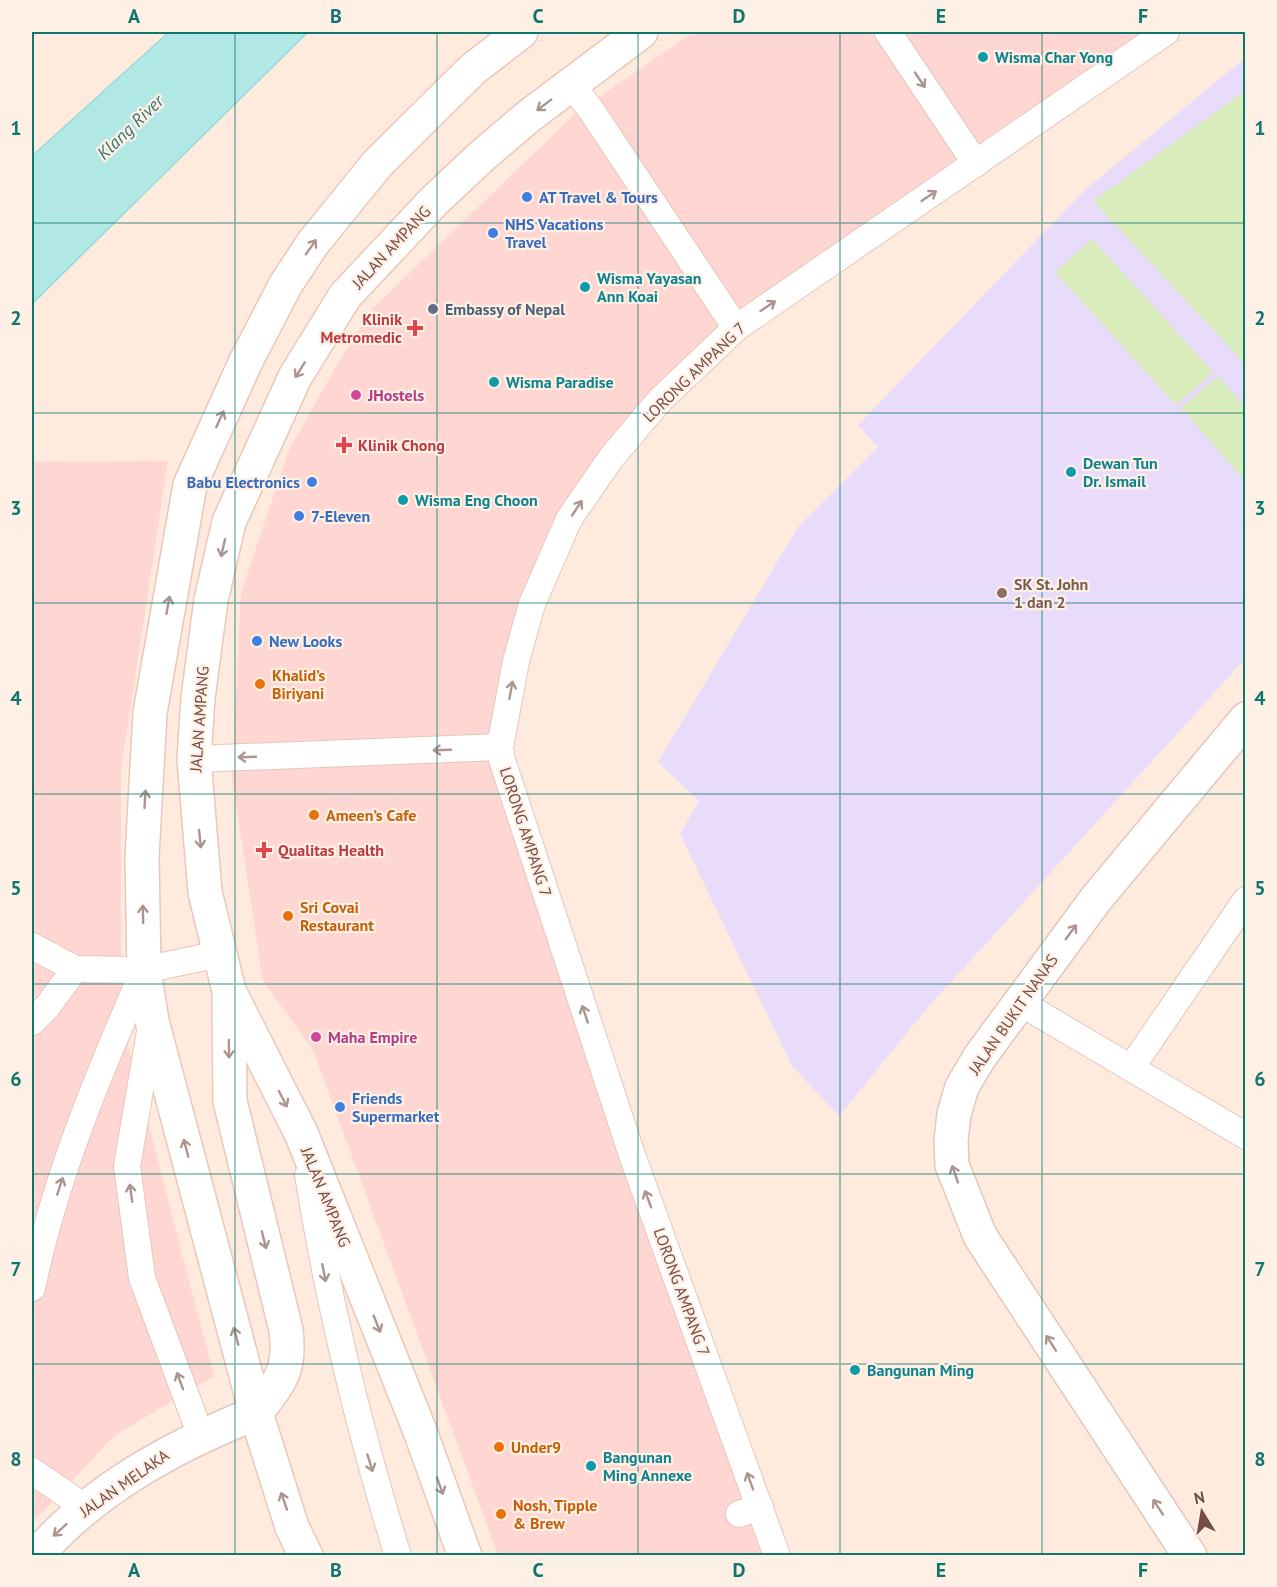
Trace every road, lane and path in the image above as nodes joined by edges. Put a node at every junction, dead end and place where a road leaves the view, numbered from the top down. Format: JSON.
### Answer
{"nodes":[{"id":1,"x":504,"y":32,"type":"edge"},
{"id":2,"x":521,"y":32,"type":"edge"},
{"id":3,"x":641,"y":32,"type":"edge"},
{"id":4,"x":888,"y":32,"type":"edge"},
{"id":5,"x":1166,"y":32,"type":"edge"},
{"id":6,"x":473,"y":69,"type":"junction"},
{"id":7,"x":571,"y":84,"type":"junction"},
{"id":8,"x":976,"y":164,"type":"junction"},
{"id":9,"x":736,"y":328,"type":"junction"},
{"id":10,"x":1245,"y":719,"type":"edge"},
{"id":11,"x":500,"y":747,"type":"junction"},
{"id":12,"x":194,"y":759,"type":"junction"},
{"id":13,"x":1245,"y":900,"type":"edge"},
{"id":14,"x":32,"y":946,"type":"edge"},
{"id":15,"x":219,"y":954,"type":"junction"},
{"id":16,"x":75,"y":969,"type":"junction"},
{"id":17,"x":144,"y":970,"type":"junction"},
{"id":18,"x":228,"y":991,"type":"junction"},
{"id":19,"x":1019,"y":1002,"type":"junction"},
{"id":20,"x":152,"y":1021,"type":"junction"},
{"id":21,"x":32,"y":1022,"type":"edge"},
{"id":22,"x":1131,"y":1068,"type":"junction"},
{"id":23,"x":301,"y":1133,"type":"junction"},
{"id":24,"x":1245,"y":1136,"type":"edge"},
{"id":25,"x":33,"y":1271,"type":"edge"},
{"id":26,"x":256,"y":1413,"type":"junction"},
{"id":27,"x":201,"y":1436,"type":"junction"},
{"id":28,"x":32,"y":1471,"type":"edge"},
{"id":29,"x":86,"y":1508,"type":"junction"},
{"id":30,"x":36,"y":1556,"type":"edge"},
{"id":31,"x":306,"y":1556,"type":"edge"},
{"id":32,"x":398,"y":1556,"type":"edge"},
{"id":33,"x":465,"y":1556,"type":"edge"},
{"id":34,"x":777,"y":1556,"type":"edge"},
{"id":35,"x":1190,"y":1556,"type":"edge"}],
"edges":[{"from":1,"to":6,"type":"street"},
{"from":2,"to":6,"type":"street"},
{"from":3,"to":7,"type":"street","name":"JALAN AMPANG"},
{"from":4,"to":8,"type":"lane","one_way":true},
{"from":5,"to":8,"type":"lane","name":"LORONG AMPANG 7"},
{"from":17,"to":6,"type":"street","one_way":true},
{"from":7,"to":9,"type":"lane"},
{"from":7,"to":12,"type":"street","name":"JALAN AMPANG","one_way":true},
{"from":9,"to":8,"type":"lane","name":"LORONG AMPANG 7","one_way":true},
{"from":11,"to":9,"type":"lane","name":"LORONG AMPANG 7","one_way":true},
{"from":19,"to":10,"type":"street","name":"JALAN BUKIT NANAS","one_way":true},
{"from":11,"to":12,"type":"lane","one_way":true},
{"from":34,"to":11,"type":"lane","name":"LORONG AMPANG 7","one_way":true},
{"from":12,"to":15,"type":"street","name":"JALAN AMPANG","one_way":true},
{"from":13,"to":22,"type":"lane"},
{"from":14,"to":16,"type":"lane"},
{"from":15,"to":17,"type":"lane"},
{"from":15,"to":18,"type":"street","name":"JALAN AMPANG"},
{"from":16,"to":17,"type":"lane"},
{"from":16,"to":21,"type":"lane"},
{"from":17,"to":20,"type":"street"},
{"from":25,"to":17,"type":"lane","one_way":true},
{"from":18,"to":23,"type":"street","name":"JALAN AMPANG","one_way":true},
{"from":18,"to":26,"type":"street","one_way":true},
{"from":19,"to":22,"type":"lane"},
{"from":35,"to":19,"type":"street","name":"JALAN BUKIT NANAS","one_way":true},
{"from":26,"to":20,"type":"street","one_way":true},
{"from":27,"to":20,"type":"lane","one_way":true},
{"from":22,"to":24,"type":"lane"},
{"from":23,"to":32,"type":"lane","one_way":true},
{"from":23,"to":33,"type":"street","name":"JALAN AMPANG","one_way":true},
{"from":26,"to":27,"type":"street","name":"JALAN MELAKA"},
{"from":31,"to":26,"type":"street","one_way":true},
{"from":27,"to":29,"type":"street","name":"JALAN MELAKA"},
{"from":28,"to":29,"type":"lane"},
{"from":29,"to":30,"type":"street","name":"JALAN MELAKA","one_way":true}]}
